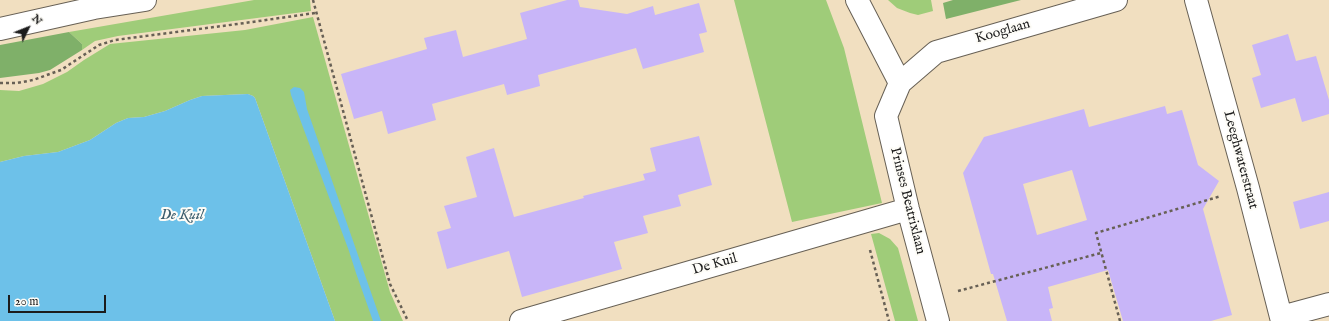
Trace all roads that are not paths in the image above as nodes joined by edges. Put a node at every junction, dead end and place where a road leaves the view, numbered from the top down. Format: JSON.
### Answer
{"nodes":[{"id":1,"x":145,"y":0,"type":"edge"},
{"id":2,"x":857,"y":0,"type":"edge"},
{"id":3,"x":1116,"y":0,"type":"edge"},
{"id":4,"x":1196,"y":0,"type":"edge"},
{"id":5,"x":93,"y":4,"type":"edge"},
{"id":6,"x":0,"y":29,"type":"edge"},
{"id":7,"x":900,"y":83,"type":"junction"},
{"id":8,"x":908,"y":210,"type":"junction"},
{"id":9,"x":1329,"y":304,"type":"edge"},
{"id":10,"x":1281,"y":319,"type":"edge"},
{"id":11,"x":521,"y":321,"type":"edge"},
{"id":12,"x":938,"y":321,"type":"edge"}],
"edges":[{"from":1,"to":5,"type":"street"},
{"from":2,"to":7,"type":"street"},
{"from":3,"to":7,"type":"street","name":"Kooglaan"},
{"from":4,"to":10,"type":"street","name":"Leeghwaterstraat"},
{"from":5,"to":6,"type":"street"},
{"from":7,"to":8,"type":"street","name":"Prinses Beatrixlaan"},
{"from":8,"to":11,"type":"street","name":"De Kuil"},
{"from":8,"to":12,"type":"street","name":"Prinses Beatrixlaan"},
{"from":9,"to":10,"type":"street"}]}
